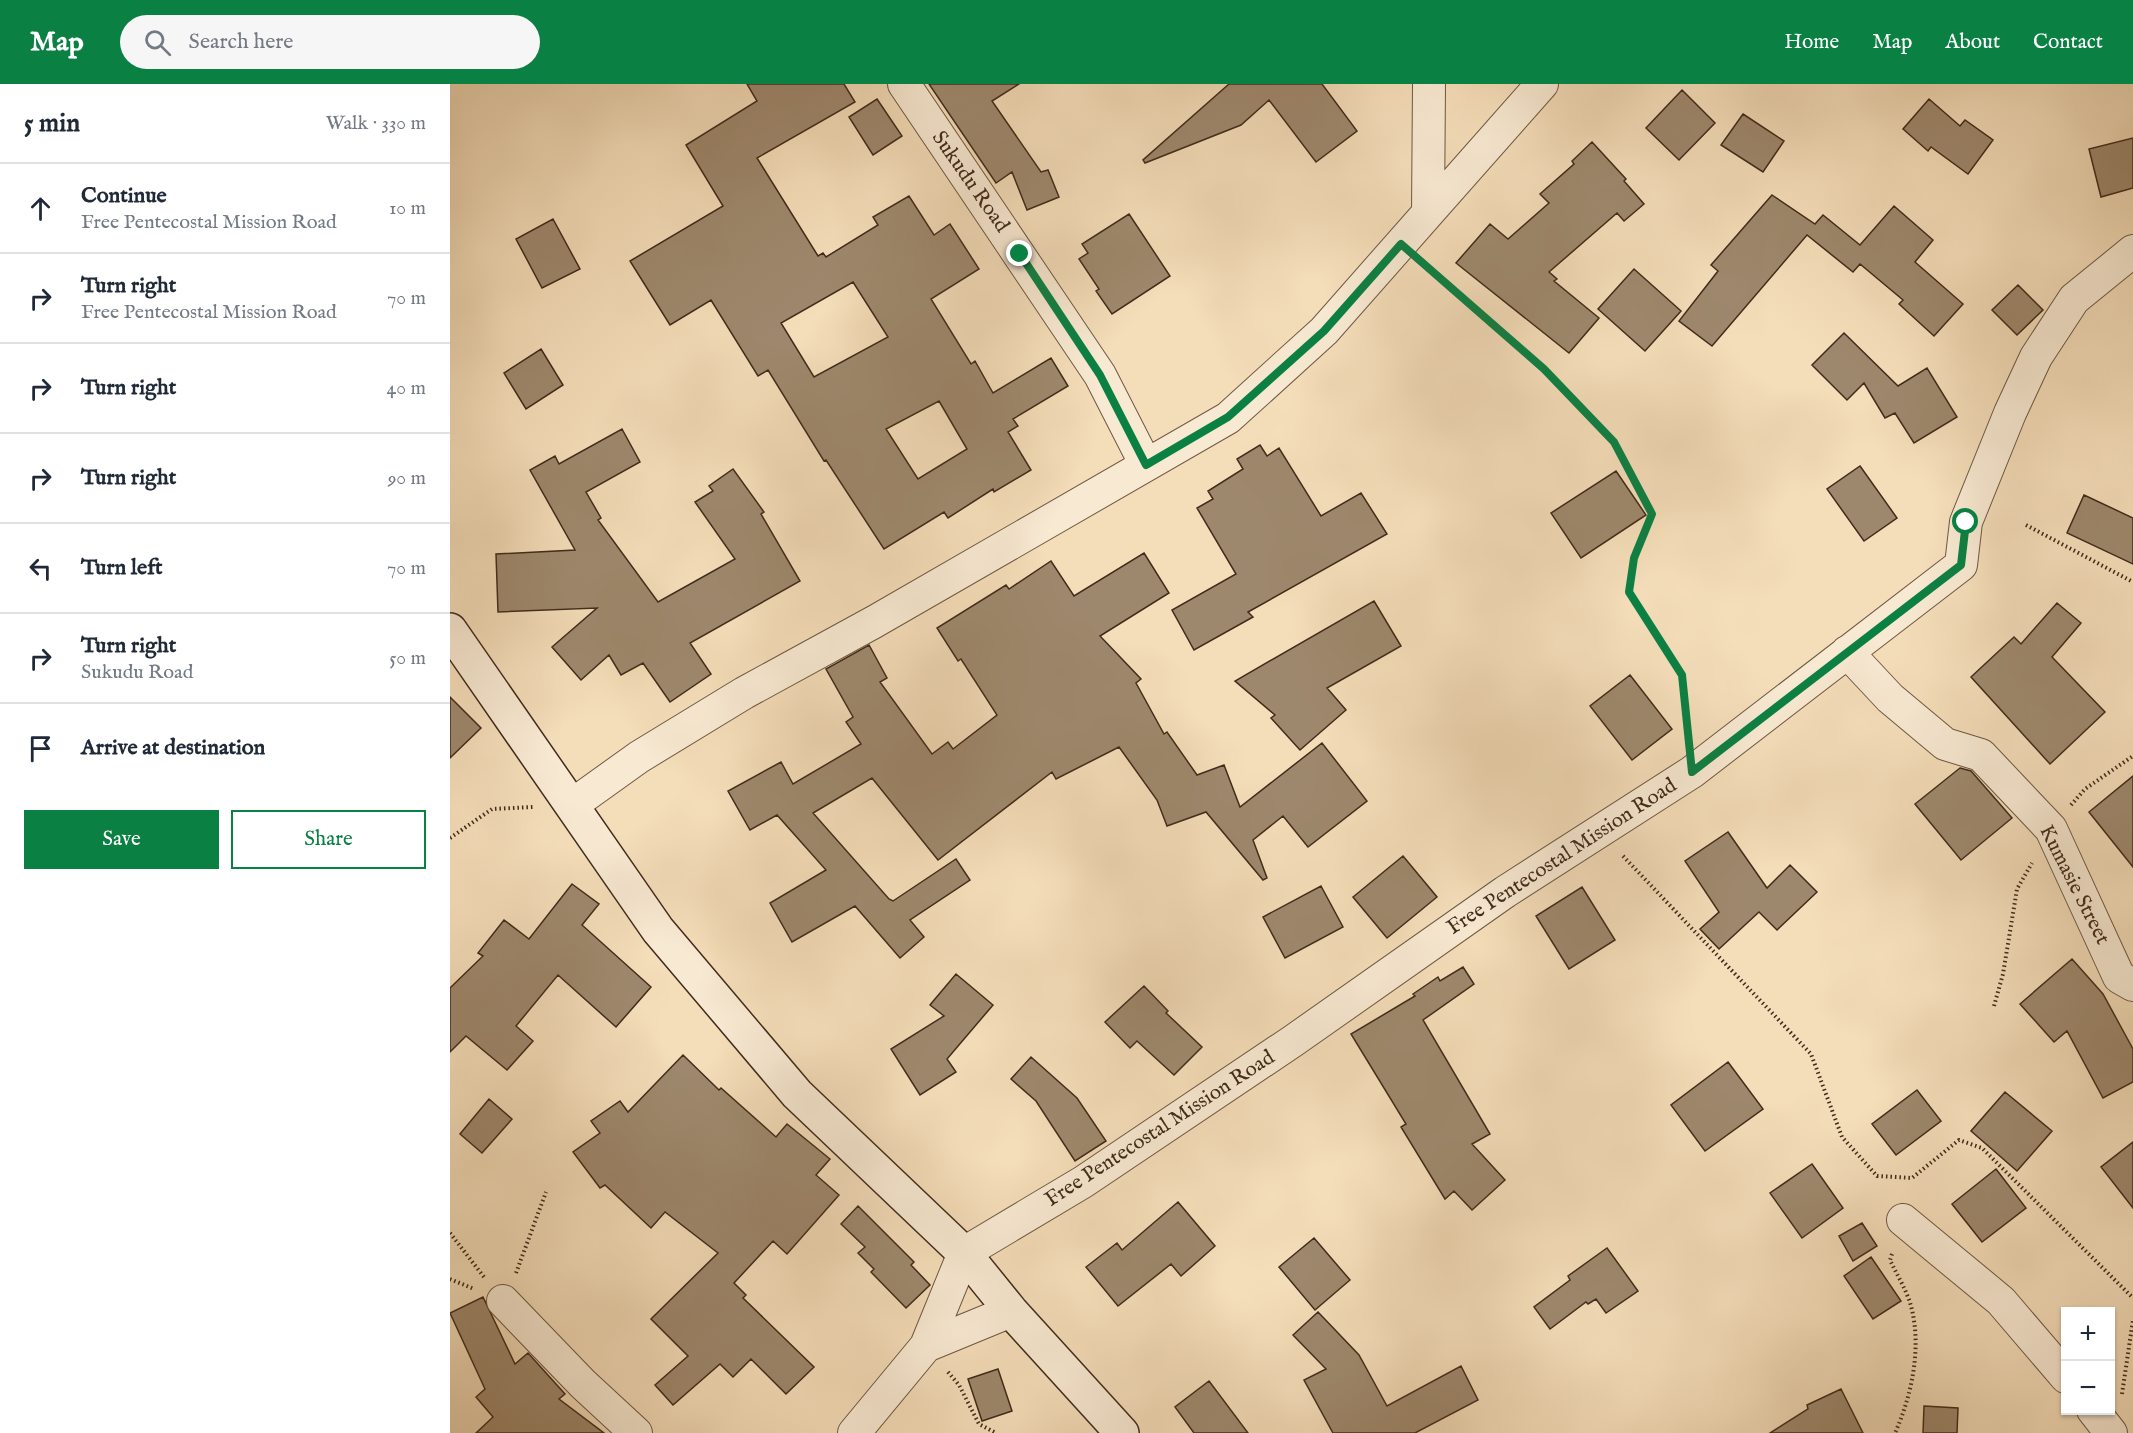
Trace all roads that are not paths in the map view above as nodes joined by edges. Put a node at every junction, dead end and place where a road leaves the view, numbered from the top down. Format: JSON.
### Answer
{"nodes":[{"id":1,"x":904,"y":84,"type":"edge"},
{"id":2,"x":1429,"y":84,"type":"edge"},
{"id":3,"x":1542,"y":84,"type":"edge"},
{"id":4,"x":1428,"y":213,"type":"junction"},
{"id":5,"x":2133,"y":251,"type":"edge"},
{"id":6,"x":1146,"y":465,"type":"junction"},
{"id":7,"x":450,"y":630,"type":"edge"},
{"id":8,"x":1847,"y":652,"type":"junction"},
{"id":9,"x":572,"y":805,"type":"junction"},
{"id":10,"x":2133,"y":985,"type":"edge"},
{"id":11,"x":1903,"y":1220,"type":"road end"},
{"id":12,"x":964,"y":1253,"type":"junction"},
{"id":13,"x":503,"y":1301,"type":"road end"},
{"id":14,"x":1011,"y":1311,"type":"junction"},
{"id":15,"x":926,"y":1346,"type":"junction"},
{"id":16,"x":2061,"y":1371,"type":"edge"},
{"id":17,"x":2108,"y":1415,"type":"edge"},
{"id":18,"x":636,"y":1433,"type":"edge"},
{"id":19,"x":854,"y":1433,"type":"edge"},
{"id":20,"x":1122,"y":1433,"type":"edge"},
{"id":21,"x":2111,"y":1433,"type":"edge"}],
"edges":[{"from":1,"to":6,"type":"street","name":"Sukudu Road"},
{"from":2,"to":4,"type":"street"},
{"from":3,"to":4,"type":"street"},
{"from":4,"to":6,"type":"street"},
{"from":5,"to":8,"type":"street","name":"Free Pentecostal Mission Road"},
{"from":6,"to":9,"type":"street"},
{"from":7,"to":9,"type":"main road"},
{"from":8,"to":10,"type":"street","name":"Kumasie Street"},
{"from":8,"to":12,"type":"street","name":"Free Pentecostal Mission Road"},
{"from":9,"to":12,"type":"main road"},
{"from":11,"to":16,"type":"street"},
{"from":12,"to":14,"type":"main road"},
{"from":12,"to":15,"type":"street"},
{"from":13,"to":18,"type":"street"},
{"from":14,"to":15,"type":"street"},
{"from":14,"to":20,"type":"main road"},
{"from":15,"to":19,"type":"street"},
{"from":17,"to":21,"type":"street"}]}
